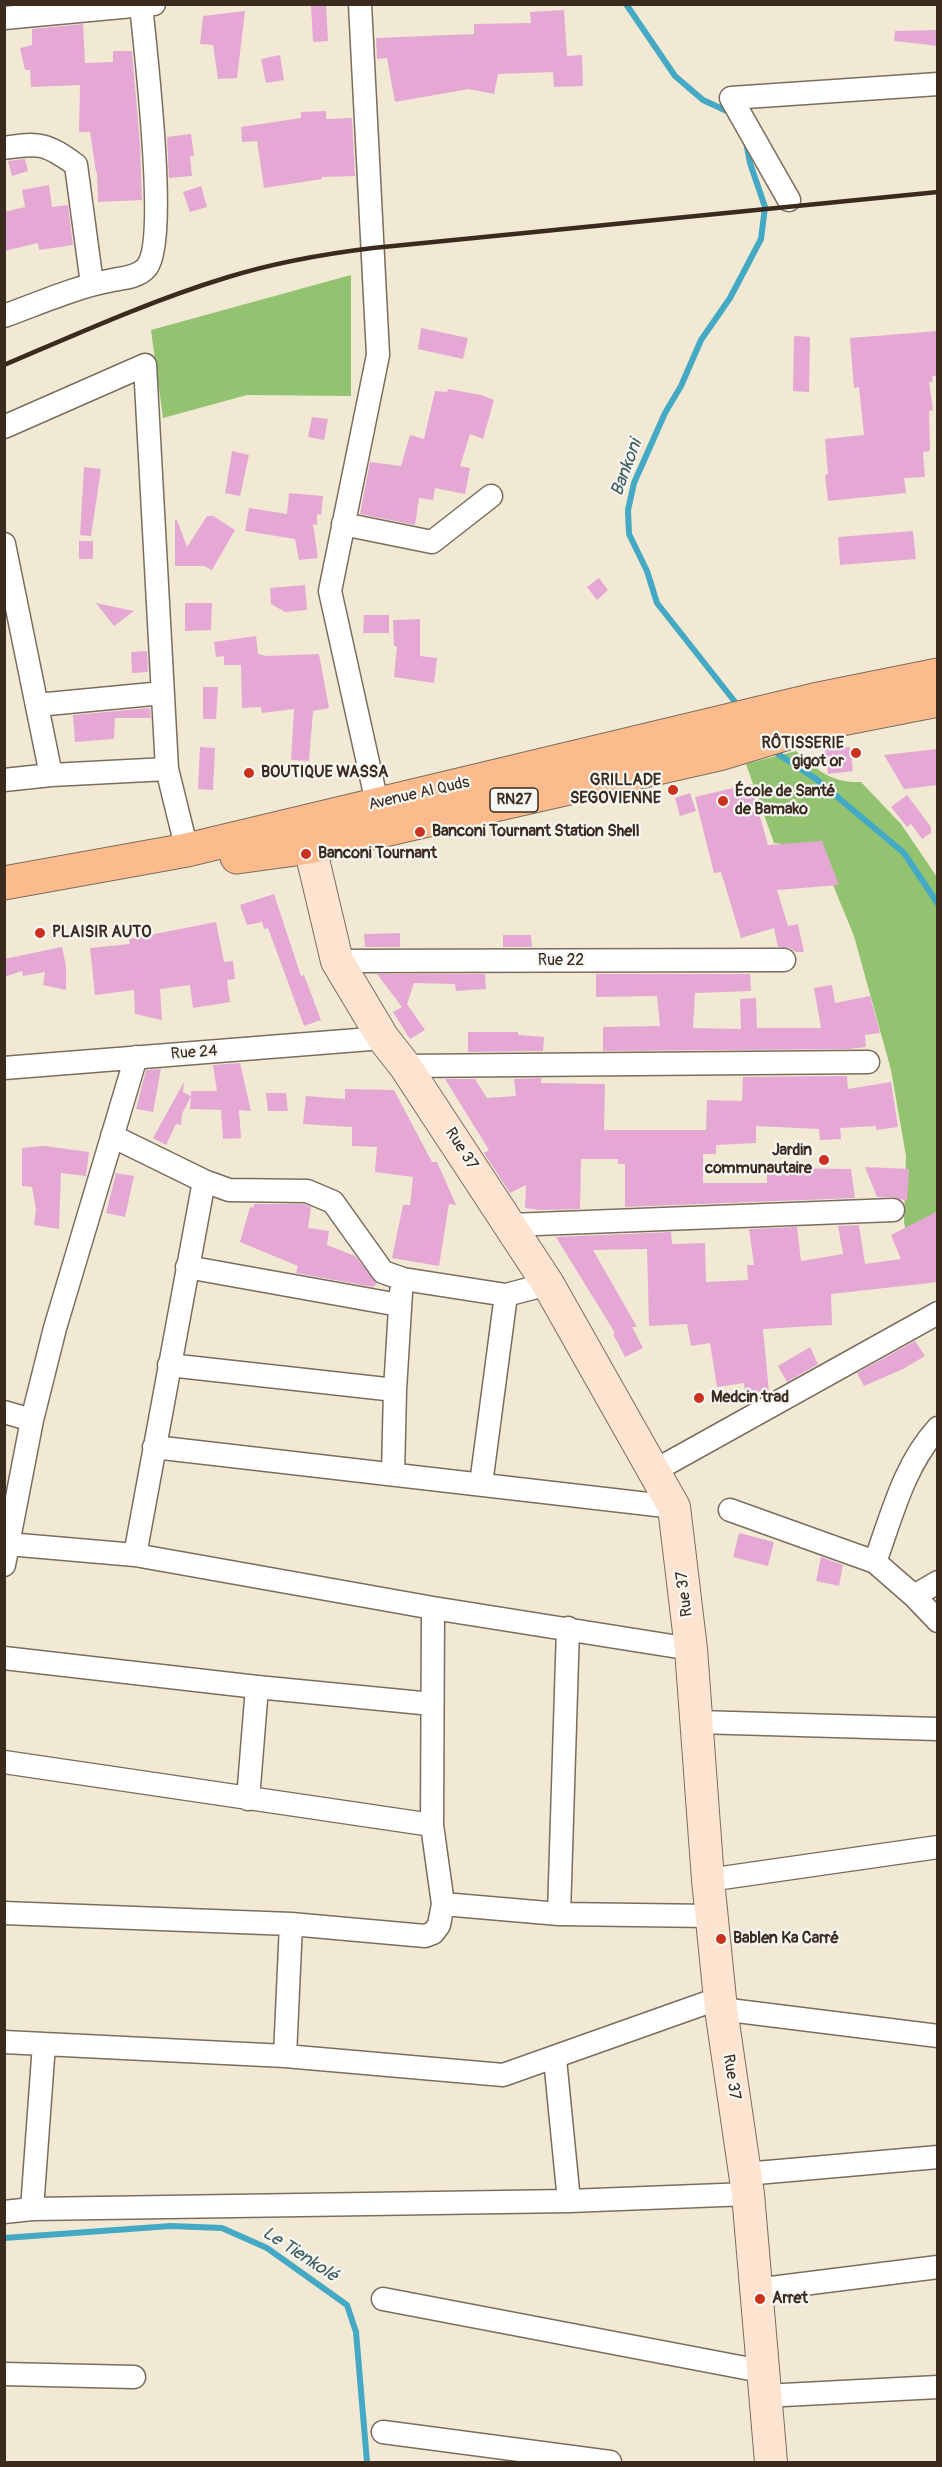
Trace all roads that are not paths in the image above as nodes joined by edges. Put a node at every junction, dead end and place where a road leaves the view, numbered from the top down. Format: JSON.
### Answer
{"nodes":[{"id":1,"x":154,"y":4,"type":"edge"},
{"id":2,"x":360,"y":4,"type":"edge"},
{"id":3,"x":141,"y":5,"type":"edge"},
{"id":4,"x":4,"y":18,"type":"edge"},
{"id":5,"x":938,"y":84,"type":"edge"},
{"id":6,"x":4,"y":148,"type":"edge"},
{"id":7,"x":789,"y":200,"type":"dead end"},
{"id":8,"x":92,"y":284,"type":"junction"},
{"id":9,"x":4,"y":316,"type":"edge"},
{"id":10,"x":4,"y":427,"type":"edge"},
{"id":11,"x":491,"y":496,"type":"dead end"},
{"id":12,"x":343,"y":524,"type":"junction"},
{"id":13,"x":4,"y":544,"type":"edge"},
{"id":14,"x":938,"y":675,"type":"edge"},
{"id":15,"x":163,"y":693,"type":"junction"},
{"id":16,"x":938,"y":700,"type":"edge"},
{"id":17,"x":37,"y":705,"type":"junction"},
{"id":18,"x":817,"y":712,"type":"junction"},
{"id":19,"x":167,"y":769,"type":"junction"},
{"id":20,"x":51,"y":775,"type":"junction"},
{"id":21,"x":4,"y":780,"type":"edge"},
{"id":22,"x":376,"y":803,"type":"junction"},
{"id":23,"x":309,"y":834,"type":"junction"},
{"id":24,"x":187,"y":850,"type":"junction"},
{"id":25,"x":4,"y":883,"type":"edge"},
{"id":26,"x":4,"y":902,"type":"edge"},
{"id":27,"x":784,"y":960,"type":"dead end"},
{"id":28,"x":337,"y":962,"type":"junction"},
{"id":29,"x":382,"y":1038,"type":"junction"},
{"id":30,"x":136,"y":1057,"type":"junction"},
{"id":31,"x":868,"y":1062,"type":"dead end"},
{"id":32,"x":405,"y":1066,"type":"junction"},
{"id":33,"x":4,"y":1068,"type":"edge"},
{"id":34,"x":112,"y":1136,"type":"junction"},
{"id":35,"x":204,"y":1181,"type":"junction"},
{"id":36,"x":893,"y":1210,"type":"dead end"},
{"id":37,"x":511,"y":1225,"type":"junction"},
{"id":38,"x":187,"y":1268,"type":"junction"},
{"id":39,"x":403,"y":1279,"type":"junction"},
{"id":40,"x":548,"y":1284,"type":"junction"},
{"id":41,"x":506,"y":1295,"type":"junction"},
{"id":42,"x":399,"y":1305,"type":"junction"},
{"id":43,"x":938,"y":1313,"type":"edge"},
{"id":44,"x":169,"y":1365,"type":"junction"},
{"id":45,"x":394,"y":1390,"type":"junction"},
{"id":46,"x":4,"y":1413,"type":"edge"},
{"id":47,"x":32,"y":1420,"type":"junction"},
{"id":48,"x":938,"y":1428,"type":"edge"},
{"id":49,"x":154,"y":1447,"type":"junction"},
{"id":50,"x":654,"y":1471,"type":"junction"},
{"id":51,"x":393,"y":1474,"type":"junction"},
{"id":52,"x":481,"y":1484,"type":"junction"},
{"id":53,"x":674,"y":1507,"type":"junction"},
{"id":54,"x":730,"y":1510,"type":"dead end"},
{"id":55,"x":6,"y":1555,"type":"edge"},
{"id":56,"x":135,"y":1556,"type":"junction"},
{"id":57,"x":875,"y":1562,"type":"junction"},
{"id":58,"x":938,"y":1582,"type":"edge"},
{"id":59,"x":914,"y":1596,"type":"junction"},
{"id":60,"x":433,"y":1608,"type":"junction"},
{"id":61,"x":938,"y":1621,"type":"edge"},
{"id":62,"x":568,"y":1628,"type":"junction"},
{"id":63,"x":691,"y":1649,"type":"junction"},
{"id":64,"x":4,"y":1658,"type":"edge"},
{"id":65,"x":257,"y":1687,"type":"junction"},
{"id":66,"x":432,"y":1704,"type":"junction"},
{"id":67,"x":697,"y":1722,"type":"junction"},
{"id":68,"x":938,"y":1729,"type":"edge"},
{"id":69,"x":4,"y":1762,"type":"edge"},
{"id":70,"x":248,"y":1799,"type":"junction"},
{"id":71,"x":432,"y":1825,"type":"junction"},
{"id":72,"x":938,"y":1847,"type":"edge"},
{"id":73,"x":708,"y":1880,"type":"junction"},
{"id":74,"x":443,"y":1904,"type":"junction"},
{"id":75,"x":4,"y":1913,"type":"edge"},
{"id":76,"x":560,"y":1914,"type":"junction"},
{"id":77,"x":711,"y":1916,"type":"junction"},
{"id":78,"x":291,"y":1924,"type":"junction"},
{"id":79,"x":720,"y":2004,"type":"junction"},
{"id":80,"x":938,"y":2036,"type":"edge"},
{"id":81,"x":4,"y":2042,"type":"edge"},
{"id":82,"x":44,"y":2044,"type":"junction"},
{"id":83,"x":285,"y":2056,"type":"junction"},
{"id":84,"x":555,"y":2058,"type":"junction"},
{"id":85,"x":938,"y":2157,"type":"edge"},
{"id":86,"x":746,"y":2184,"type":"junction"},
{"id":87,"x":569,"y":2201,"type":"junction"},
{"id":88,"x":32,"y":2209,"type":"junction"},
{"id":89,"x":4,"y":2212,"type":"edge"},
{"id":90,"x":938,"y":2267,"type":"edge"},
{"id":91,"x":755,"y":2290,"type":"junction"},
{"id":92,"x":383,"y":2299,"type":"dead end"},
{"id":93,"x":4,"y":2374,"type":"edge"},
{"id":94,"x":134,"y":2377,"type":"dead end"},
{"id":95,"x":763,"y":2383,"type":"junction"},
{"id":96,"x":938,"y":2387,"type":"edge"},
{"id":97,"x":383,"y":2432,"type":"dead end"},
{"id":98,"x":610,"y":2463,"type":"edge"},
{"id":99,"x":771,"y":2463,"type":"edge"}],
"edges":[{"from":1,"to":3,"type":"street"},
{"from":2,"to":12,"type":"street"},
{"from":3,"to":4,"type":"street"},
{"from":3,"to":8,"type":"street"},
{"from":5,"to":7,"type":"street"},
{"from":6,"to":8,"type":"street"},
{"from":8,"to":9,"type":"street"},
{"from":10,"to":15,"type":"street"},
{"from":11,"to":12,"type":"street"},
{"from":12,"to":22,"type":"street"},
{"from":13,"to":17,"type":"street"},
{"from":14,"to":18,"type":"main road","name":"Avenue Al Quds","number":"RN27"},
{"from":15,"to":17,"type":"street"},
{"from":15,"to":19,"type":"street"},
{"from":16,"to":18,"type":"main road","name":"Avenue Al Quds","number":"RN27"},
{"from":17,"to":20,"type":"street"},
{"from":18,"to":22,"type":"main road","name":"Avenue Al Quds","number":"RN27"},
{"from":18,"to":23,"type":"main road","name":"Avenue Al Quds","number":"RN27"},
{"from":19,"to":20,"type":"street"},
{"from":19,"to":24,"type":"street"},
{"from":20,"to":21,"type":"street"},
{"from":22,"to":23,"type":"main road","name":"Avenue Al Quds","number":"RN27"},
{"from":23,"to":24,"type":"main road","name":"Avenue Al Quds","number":"RN27"},
{"from":23,"to":26,"type":"main road","name":"Avenue Al Quds","number":"RN27"},
{"from":23,"to":28,"type":"main road","name":"Rue 37"},
{"from":24,"to":25,"type":"main road","name":"Avenue Al Quds","number":"RN27"},
{"from":27,"to":28,"type":"street","name":"Rue 22"},
{"from":28,"to":29,"type":"main road","name":"Rue 37"},
{"from":29,"to":30,"type":"street","name":"Rue 24"},
{"from":29,"to":32,"type":"main road","name":"Rue 37"},
{"from":30,"to":33,"type":"street","name":"Rue 24"},
{"from":30,"to":34,"type":"street"},
{"from":31,"to":32,"type":"street"},
{"from":32,"to":37,"type":"main road","name":"Rue 37"},
{"from":34,"to":35,"type":"street"},
{"from":34,"to":47,"type":"street"},
{"from":35,"to":38,"type":"street"},
{"from":35,"to":39,"type":"street"},
{"from":36,"to":37,"type":"street"},
{"from":37,"to":40,"type":"main road","name":"Rue 37"},
{"from":38,"to":42,"type":"street"},
{"from":38,"to":44,"type":"street"},
{"from":39,"to":41,"type":"street"},
{"from":39,"to":42,"type":"street"},
{"from":40,"to":41,"type":"street"},
{"from":40,"to":50,"type":"main road","name":"Rue 37"},
{"from":41,"to":52,"type":"street"},
{"from":42,"to":45,"type":"street"},
{"from":43,"to":50,"type":"street"},
{"from":44,"to":45,"type":"street"},
{"from":44,"to":49,"type":"street"},
{"from":45,"to":51,"type":"street"},
{"from":46,"to":47,"type":"street"},
{"from":47,"to":55,"type":"street"},
{"from":48,"to":57,"type":"street"},
{"from":49,"to":51,"type":"street"},
{"from":49,"to":56,"type":"street"},
{"from":50,"to":53,"type":"main road","name":"Rue 37"},
{"from":51,"to":52,"type":"street"},
{"from":52,"to":53,"type":"street"},
{"from":53,"to":63,"type":"main road","name":"Rue 37"},
{"from":54,"to":57,"type":"street"},
{"from":55,"to":56,"type":"street"},
{"from":56,"to":60,"type":"street"},
{"from":57,"to":59,"type":"street"},
{"from":58,"to":59,"type":"street"},
{"from":59,"to":61,"type":"street"},
{"from":60,"to":62,"type":"street"},
{"from":60,"to":66,"type":"street"},
{"from":62,"to":63,"type":"street"},
{"from":62,"to":76,"type":"street"},
{"from":63,"to":67,"type":"main road","name":"Rue 37"},
{"from":64,"to":65,"type":"street"},
{"from":65,"to":66,"type":"street"},
{"from":65,"to":70,"type":"street"},
{"from":66,"to":71,"type":"street"},
{"from":67,"to":68,"type":"street"},
{"from":67,"to":73,"type":"main road","name":"Rue 37"},
{"from":69,"to":70,"type":"street"},
{"from":70,"to":71,"type":"street"},
{"from":71,"to":74,"type":"street"},
{"from":72,"to":73,"type":"street"},
{"from":73,"to":77,"type":"main road","name":"Rue 37"},
{"from":74,"to":76,"type":"street"},
{"from":74,"to":78,"type":"street"},
{"from":75,"to":78,"type":"street"},
{"from":76,"to":77,"type":"street"},
{"from":77,"to":79,"type":"main road","name":"Rue 37"},
{"from":78,"to":83,"type":"street"},
{"from":79,"to":80,"type":"street"},
{"from":79,"to":84,"type":"street"},
{"from":79,"to":86,"type":"main road","name":"Rue 37"},
{"from":81,"to":82,"type":"street"},
{"from":82,"to":83,"type":"street"},
{"from":82,"to":88,"type":"street"},
{"from":83,"to":84,"type":"street"},
{"from":84,"to":87,"type":"street"},
{"from":85,"to":86,"type":"street"},
{"from":86,"to":87,"type":"street"},
{"from":86,"to":91,"type":"main road","name":"Rue 37"},
{"from":87,"to":88,"type":"street"},
{"from":88,"to":89,"type":"street"},
{"from":90,"to":91,"type":"street"},
{"from":91,"to":95,"type":"main road","name":"Rue 37"},
{"from":92,"to":95,"type":"street"},
{"from":93,"to":94,"type":"street"},
{"from":95,"to":96,"type":"street"},
{"from":95,"to":99,"type":"main road","name":"Rue 37"},
{"from":97,"to":98,"type":"street"}]}
